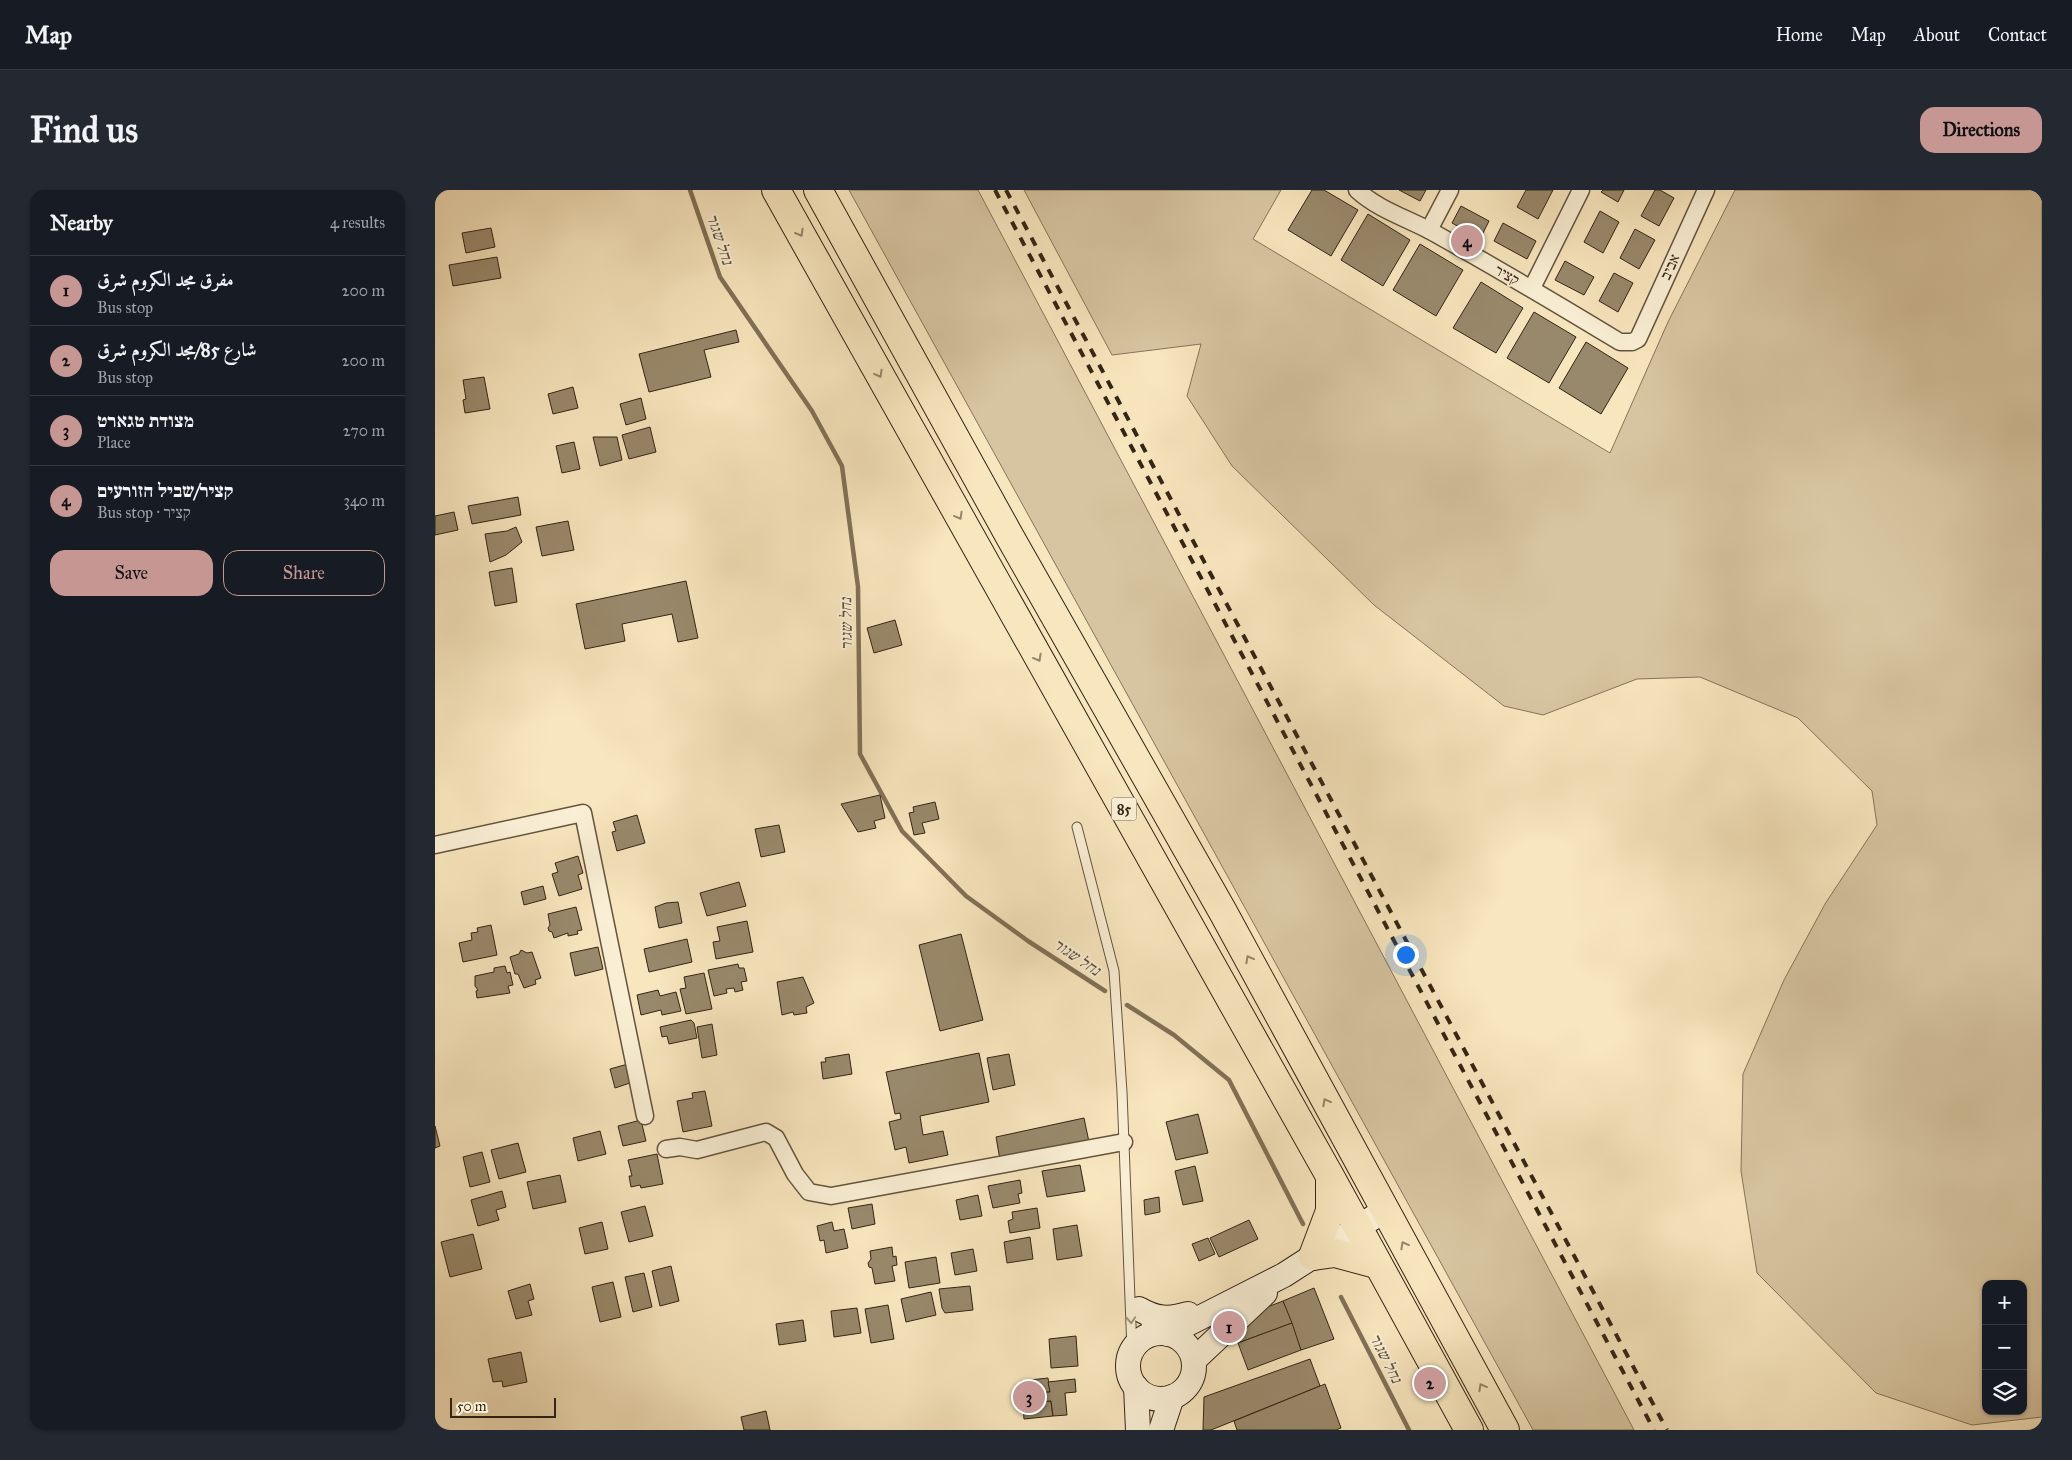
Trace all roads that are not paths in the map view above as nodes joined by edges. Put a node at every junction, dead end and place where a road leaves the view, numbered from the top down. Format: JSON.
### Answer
{"nodes":[{"id":1,"x":776,"y":190,"type":"edge"},
{"id":2,"x":818,"y":190,"type":"edge"},
{"id":3,"x":1357,"y":190,"type":"edge"},
{"id":4,"x":1450,"y":190,"type":"edge"},
{"id":5,"x":1581,"y":190,"type":"edge"},
{"id":6,"x":1707,"y":190,"type":"edge"},
{"id":7,"x":1429,"y":230,"type":"junction"},
{"id":8,"x":1532,"y":288,"type":"junction"},
{"id":9,"x":1632,"y":342,"type":"joint"},
{"id":10,"x":1077,"y":827,"type":"dead end"},
{"id":11,"x":435,"y":845,"type":"edge"},
{"id":12,"x":645,"y":1116,"type":"dead end"},
{"id":13,"x":1124,"y":1142,"type":"junction"},
{"id":14,"x":666,"y":1149,"type":"dead end"},
{"id":15,"x":1331,"y":1178,"type":"junction"},
{"id":16,"x":1385,"y":1210,"type":"junction"},
{"id":17,"x":1357,"y":1228,"type":"junction"},
{"id":18,"x":1313,"y":1256,"type":"junction"},
{"id":19,"x":1376,"y":1264,"type":"junction"},
{"id":20,"x":1284,"y":1275,"type":"junction"},
{"id":21,"x":1134,"y":1299,"type":"junction"},
{"id":22,"x":1235,"y":1300,"type":"junction"},
{"id":23,"x":1160,"y":1334,"type":"junction"},
{"id":24,"x":1132,"y":1351,"type":"junction"},
{"id":25,"x":1194,"y":1360,"type":"junction"},
{"id":26,"x":1135,"y":1387,"type":"junction"},
{"id":27,"x":1173,"y":1397,"type":"junction"},
{"id":28,"x":1138,"y":1430,"type":"edge"},
{"id":29,"x":1161,"y":1430,"type":"edge"},
{"id":30,"x":1469,"y":1430,"type":"edge"},
{"id":31,"x":1505,"y":1430,"type":"edge"}],
"edges":[{"from":1,"to":15,"type":"highway","number":"85","one_way":true},
{"from":16,"to":2,"type":"highway","number":"85","one_way":true},
{"from":3,"to":7,"type":"street","name":"קציר"},
{"from":4,"to":7,"type":"street"},
{"from":5,"to":8,"type":"street"},
{"from":6,"to":9,"type":"street","name":"אביב"},
{"from":7,"to":8,"type":"street","name":"קציר"},
{"from":8,"to":9,"type":"street","name":"קציר"},
{"from":10,"to":13,"type":"lane"},
{"from":11,"to":12,"type":"street"},
{"from":13,"to":14,"type":"street"},
{"from":13,"to":21,"type":"lane"},
{"from":15,"to":17,"type":"highway","number":"85"},
{"from":15,"to":18,"type":"highway"},
{"from":16,"to":17,"type":"street"},
{"from":31,"to":16,"type":"highway","number":"85","one_way":true},
{"from":17,"to":18,"type":"street"},
{"from":17,"to":19,"type":"highway","number":"85"},
{"from":18,"to":19,"type":"highway"},
{"from":18,"to":20,"type":"street"},
{"from":19,"to":30,"type":"highway","number":"85"},
{"from":20,"to":22,"type":"street"},
{"from":20,"to":25,"type":"street"},
{"from":21,"to":22,"type":"street"},
{"from":21,"to":23,"type":"lane"},
{"from":21,"to":24,"type":"lane","one_way":true},
{"from":22,"to":23,"type":"street"},
{"from":23,"to":24,"type":"street"},
{"from":23,"to":25,"type":"street"},
{"from":24,"to":26,"type":"street"},
{"from":25,"to":27,"type":"street"},
{"from":26,"to":27,"type":"street"},
{"from":26,"to":28,"type":"street"},
{"from":27,"to":29,"type":"street"}]}
